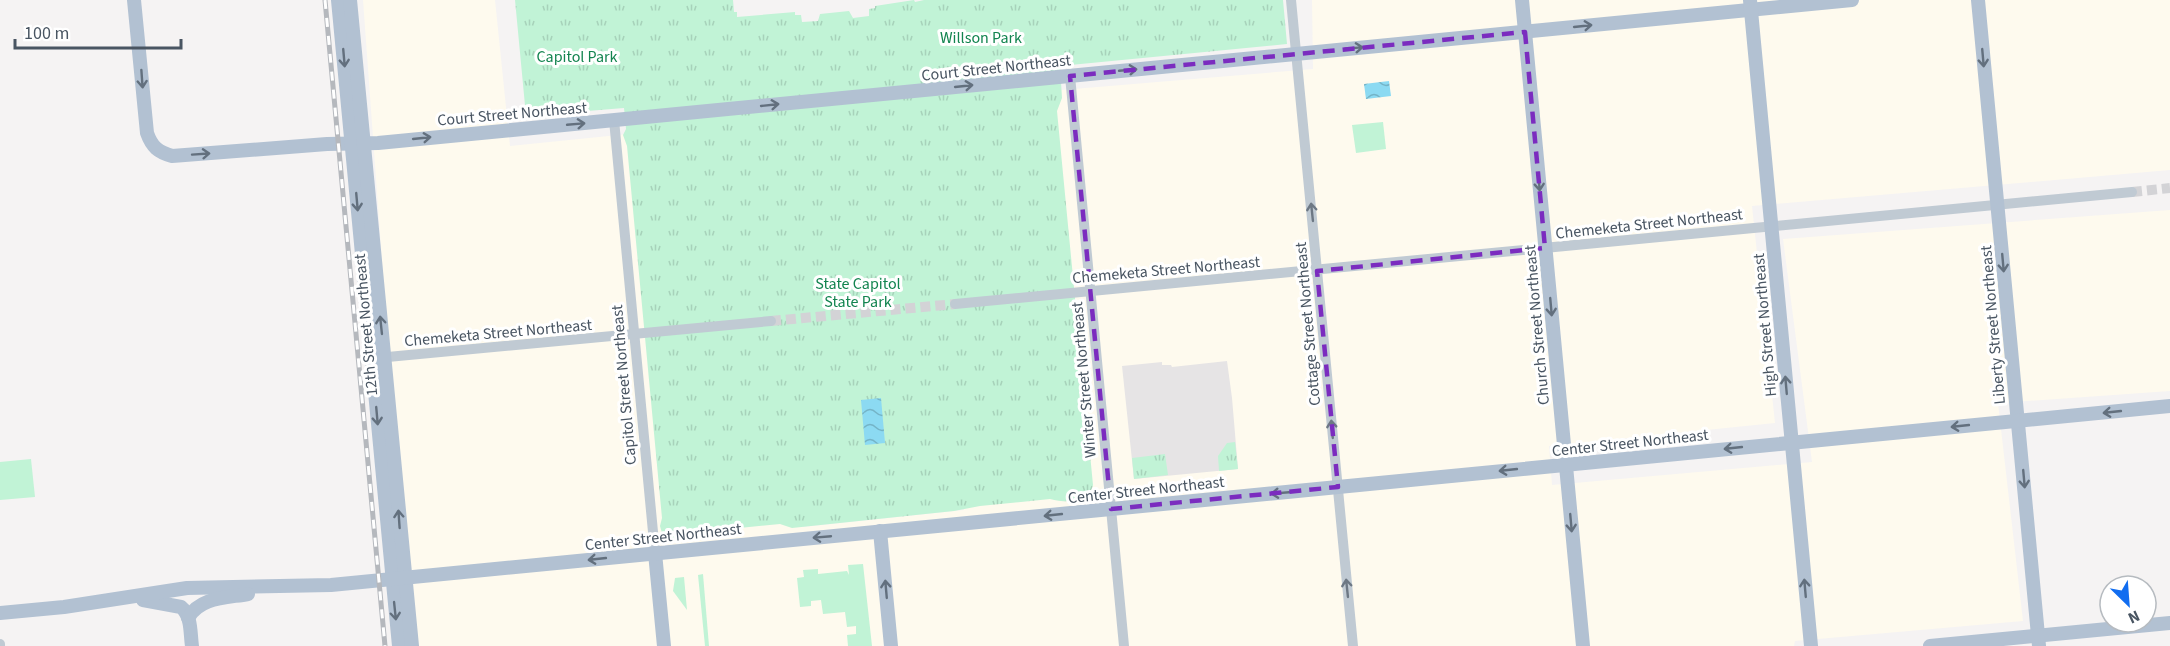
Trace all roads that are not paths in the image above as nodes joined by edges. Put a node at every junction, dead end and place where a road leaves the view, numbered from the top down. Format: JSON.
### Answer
{"nodes":[{"id":1,"x":134,"y":0,"type":"edge"},
{"id":2,"x":338,"y":0,"type":"edge"},
{"id":3,"x":350,"y":0,"type":"edge"},
{"id":4,"x":1291,"y":0,"type":"edge"},
{"id":5,"x":1522,"y":0,"type":"edge"},
{"id":6,"x":1779,"y":0,"type":"edge"},
{"id":7,"x":1852,"y":0,"type":"edge"},
{"id":8,"x":1978,"y":0,"type":"edge"},
{"id":9,"x":1750,"y":5,"type":"edge"},
{"id":10,"x":1794,"y":6,"type":"junction"},
{"id":11,"x":1525,"y":32,"type":"junction"},
{"id":12,"x":1296,"y":54,"type":"junction"},
{"id":13,"x":1070,"y":76,"type":"junction"},
{"id":14,"x":614,"y":120,"type":"junction"},
{"id":15,"x":358,"y":143,"type":"junction"},
{"id":16,"x":2132,"y":192,"type":"tunnel mouth"},
{"id":17,"x":1997,"y":205,"type":"junction"},
{"id":18,"x":1771,"y":226,"type":"junction"},
{"id":19,"x":1545,"y":248,"type":"junction"},
{"id":20,"x":1317,"y":271,"type":"junction"},
{"id":21,"x":1090,"y":291,"type":"junction"},
{"id":22,"x":955,"y":304,"type":"tunnel mouth"},
{"id":23,"x":771,"y":321,"type":"tunnel mouth"},
{"id":24,"x":634,"y":335,"type":"junction"},
{"id":25,"x":378,"y":358,"type":"junction"},
{"id":26,"x":2170,"y":406,"type":"edge"},
{"id":27,"x":2018,"y":421,"type":"junction"},
{"id":28,"x":1792,"y":443,"type":"junction"},
{"id":29,"x":1566,"y":465,"type":"junction"},
{"id":30,"x":1338,"y":487,"type":"junction"},
{"id":31,"x":1111,"y":509,"type":"junction"},
{"id":32,"x":880,"y":531,"type":"junction"},
{"id":33,"x":655,"y":553,"type":"junction"},
{"id":34,"x":399,"y":578,"type":"junction"},
{"id":35,"x":288,"y":587,"type":"junction"},
{"id":36,"x":126,"y":597,"type":"junction"},
{"id":37,"x":0,"y":613,"type":"edge"},
{"id":38,"x":188,"y":618,"type":"junction"},
{"id":39,"x":2170,"y":623,"type":"edge"},
{"id":40,"x":2039,"y":641,"type":"edge"},
{"id":41,"x":192,"y":646,"type":"edge"},
{"id":42,"x":399,"y":646,"type":"edge"},
{"id":43,"x":412,"y":646,"type":"edge"},
{"id":44,"x":664,"y":646,"type":"edge"},
{"id":45,"x":891,"y":646,"type":"edge"},
{"id":46,"x":1124,"y":646,"type":"edge"},
{"id":47,"x":1353,"y":646,"type":"edge"},
{"id":48,"x":1583,"y":646,"type":"edge"},
{"id":49,"x":1811,"y":646,"type":"edge"},
{"id":50,"x":1930,"y":646,"type":"edge"}],
"edges":[{"from":1,"to":15,"type":"main road","name":"Court Street Northeast","one_way":true},
{"from":2,"to":15,"type":"main road","name":"12th Street Northeast","one_way":true},
{"from":3,"to":15,"type":"main road","name":"12th Street Northeast"},
{"from":4,"to":12,"type":"street","name":"Cottage Street Northeast"},
{"from":5,"to":11,"type":"main road","name":"Church Street Northeast"},
{"from":6,"to":10,"type":"main road"},
{"from":7,"to":10,"type":"main road","name":"Court Street Northeast"},
{"from":8,"to":17,"type":"main road","name":"Liberty Street Northeast","one_way":true},
{"from":9,"to":10,"type":"main road","name":"Court Street Northeast"},
{"from":11,"to":9,"type":"main road","name":"Court Street Northeast","one_way":true},
{"from":9,"to":18,"type":"main road","name":"High Street Northeast"},
{"from":12,"to":11,"type":"main road","name":"Court Street Northeast","one_way":true},
{"from":11,"to":19,"type":"main road","name":"Church Street Northeast","one_way":true},
{"from":13,"to":12,"type":"main road","name":"Court Street Northeast","one_way":true},
{"from":20,"to":12,"type":"street","name":"Cottage Street Northeast","one_way":true},
{"from":14,"to":13,"type":"main road","name":"Court Street Northeast","one_way":true},
{"from":13,"to":21,"type":"street","name":"Winter Street Northeast"},
{"from":15,"to":14,"type":"main road","name":"Court Street Northeast","one_way":true},
{"from":14,"to":24,"type":"street","name":"Capitol Street Northeast"},
{"from":15,"to":25,"type":"main road","name":"12th Street Northeast"},
{"from":16,"to":17,"type":"street","name":"Chemeketa Street Northeast"},
{"from":17,"to":18,"type":"street","name":"Chemeketa Street Northeast"},
{"from":17,"to":27,"type":"main road","name":"Liberty Street Northeast","one_way":true},
{"from":18,"to":19,"type":"street","name":"Chemeketa Street Northeast"},
{"from":28,"to":18,"type":"main road","name":"High Street Northeast","one_way":true},
{"from":19,"to":20,"type":"street","name":"Chemeketa Street Northeast"},
{"from":19,"to":29,"type":"main road","name":"Church Street Northeast","one_way":true},
{"from":20,"to":21,"type":"street","name":"Chemeketa Street Northeast"},
{"from":30,"to":20,"type":"street","name":"Cottage Street Northeast","one_way":true},
{"from":21,"to":22,"type":"street","name":"Chemeketa Street Northeast"},
{"from":21,"to":31,"type":"street","name":"Winter Street Northeast"},
{"from":23,"to":24,"type":"street","name":"Chemeketa Street Northeast"},
{"from":24,"to":25,"type":"street","name":"Chemeketa Street Northeast"},
{"from":24,"to":33,"type":"street","name":"Capitol Street Northeast"},
{"from":25,"to":34,"type":"main road","name":"12th Street Northeast"},
{"from":26,"to":27,"type":"main road","name":"Center Street Northeast","one_way":true},
{"from":27,"to":28,"type":"main road","name":"Center Street Northeast","one_way":true},
{"from":27,"to":40,"type":"main road","name":"Liberty Street Northeast","one_way":true},
{"from":28,"to":29,"type":"main road","name":"Center Street Northeast","one_way":true},
{"from":49,"to":28,"type":"main road","name":"High Street Northeast","one_way":true},
{"from":29,"to":30,"type":"main road","name":"Center Street Northeast","one_way":true},
{"from":29,"to":48,"type":"main road","name":"Church Street Northeast","one_way":true},
{"from":30,"to":31,"type":"main road","name":"Center Street Northeast","one_way":true},
{"from":47,"to":30,"type":"street","name":"Cottage Street Northeast","one_way":true},
{"from":31,"to":32,"type":"main road","name":"Center Street Northeast","one_way":true},
{"from":31,"to":46,"type":"street","name":"Winter Street Northeast"},
{"from":32,"to":33,"type":"main road","name":"Center Street Northeast","one_way":true},
{"from":45,"to":32,"type":"main road","one_way":true},
{"from":33,"to":34,"type":"main road","name":"Center Street Northeast","one_way":true},
{"from":33,"to":44,"type":"main road","name":"Capitol Street Northeast"},
{"from":34,"to":35,"type":"main road","name":"Center Street Northeast"},
{"from":34,"to":42,"type":"main road","name":"12th Street Northeast","one_way":true},
{"from":34,"to":43,"type":"main road","name":"12th Street Northeast"},
{"from":35,"to":36,"type":"main road","name":"Center Street Northeast"},
{"from":35,"to":38,"type":"main road"},
{"from":36,"to":37,"type":"main road","name":"Center Street Northeast"},
{"from":36,"to":38,"type":"main road","name":"Center Street Northeast"},
{"from":38,"to":41,"type":"main road"},
{"from":39,"to":40,"type":"main road"},
{"from":40,"to":50,"type":"main road"}]}
